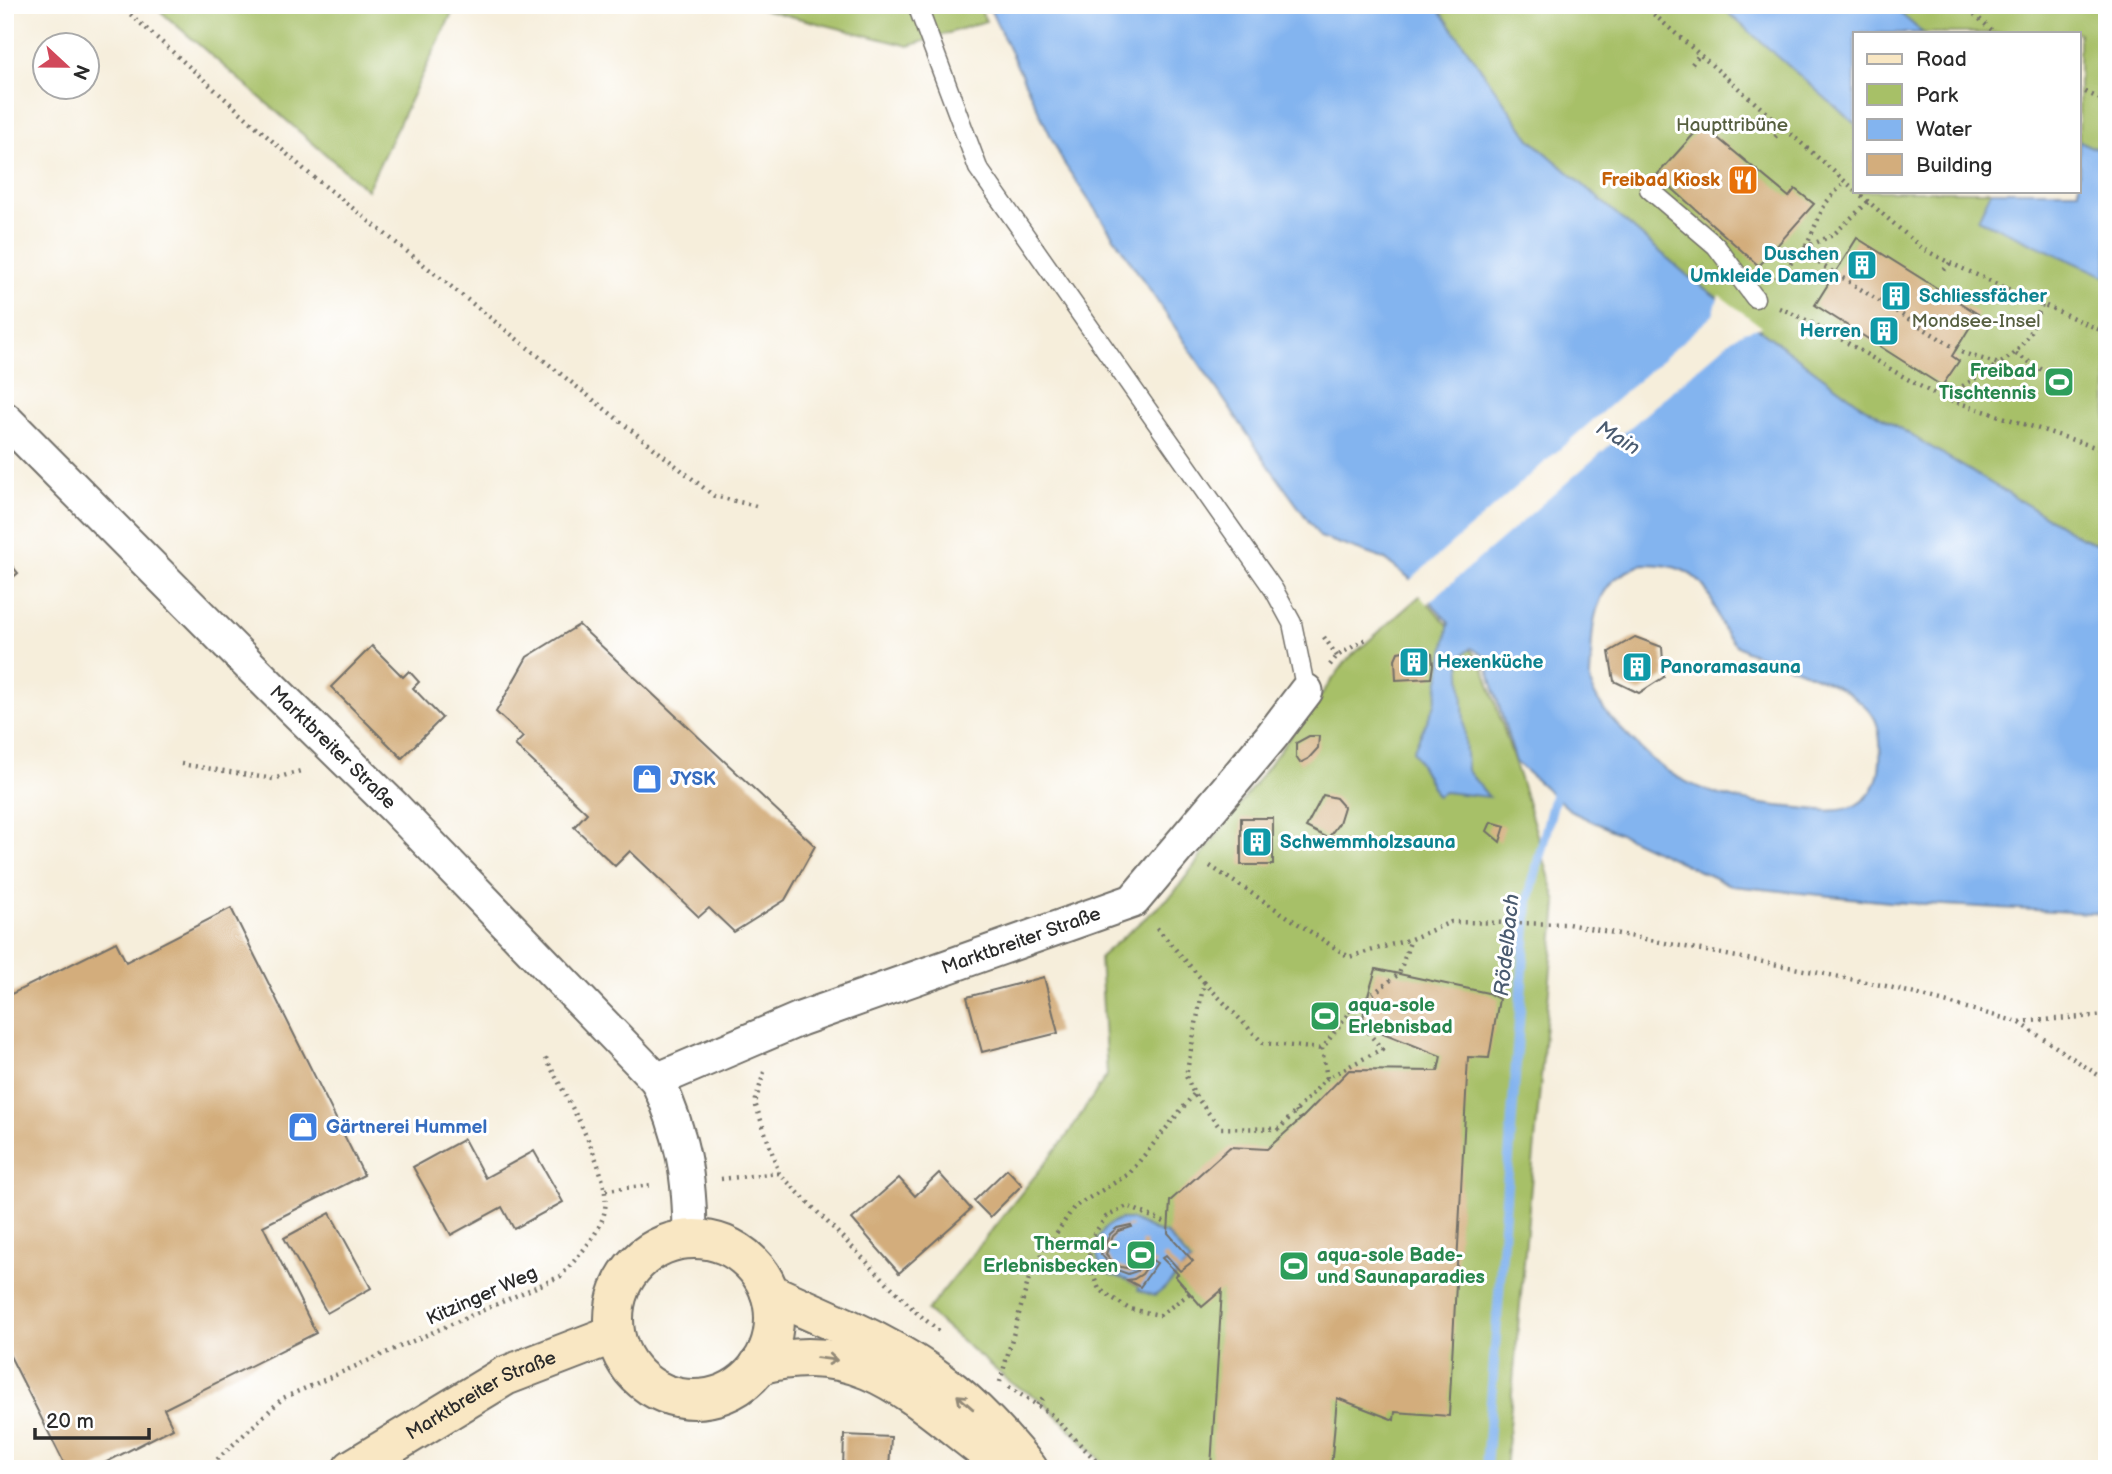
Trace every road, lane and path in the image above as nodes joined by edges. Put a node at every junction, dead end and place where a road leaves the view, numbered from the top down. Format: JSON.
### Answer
{"nodes":[{"id":1,"x":120,"y":5,"type":"edge"},
{"id":2,"x":916,"y":5,"type":"edge"},
{"id":3,"x":1643,"y":5,"type":"edge"},
{"id":4,"x":1964,"y":5,"type":"edge"},
{"id":5,"x":1994,"y":32,"type":"edge"},
{"id":6,"x":1699,"y":55,"type":"junction"},
{"id":7,"x":1692,"y":64,"type":"dead end"},
{"id":8,"x":2080,"y":89,"type":"edge"},
{"id":9,"x":2107,"y":102,"type":"edge"},
{"id":10,"x":1784,"y":128,"type":"junction"},
{"id":11,"x":1775,"y":137,"type":"dead end"},
{"id":12,"x":1845,"y":181,"type":"junction"},
{"id":13,"x":1853,"y":188,"type":"edge"},
{"id":14,"x":1649,"y":189,"type":"dead end"},
{"id":15,"x":1857,"y":192,"type":"edge"},
{"id":16,"x":1868,"y":202,"type":"junction"},
{"id":17,"x":1806,"y":247,"type":"junction"},
{"id":18,"x":1801,"y":252,"type":"junction"},
{"id":19,"x":1950,"y":263,"type":"junction"},
{"id":20,"x":1944,"y":270,"type":"dead end"},
{"id":21,"x":1783,"y":272,"type":"dead end"},
{"id":22,"x":1755,"y":299,"type":"joint"},
{"id":23,"x":2042,"y":304,"type":"junction"},
{"id":24,"x":2107,"y":333,"type":"edge"},
{"id":25,"x":2016,"y":354,"type":"junction"},
{"id":26,"x":1999,"y":364,"type":"junction"},
{"id":27,"x":2049,"y":374,"type":"dead end"},
{"id":28,"x":1943,"y":398,"type":"junction"},
{"id":29,"x":5,"y":419,"type":"edge"},
{"id":30,"x":2107,"y":451,"type":"edge"},
{"id":31,"x":756,"y":506,"type":"dead end"},
{"id":32,"x":1366,"y":639,"type":"dead end"},
{"id":33,"x":1327,"y":640,"type":"dead end"},
{"id":34,"x":1337,"y":656,"type":"junction"},
{"id":35,"x":1306,"y":691,"type":"junction"},
{"id":36,"x":345,"y":758,"type":"junction"},
{"id":37,"x":181,"y":764,"type":"dead end"},
{"id":38,"x":1182,"y":845,"type":"junction"},
{"id":39,"x":1133,"y":901,"type":"junction"},
{"id":40,"x":1411,"y":939,"type":"junction"},
{"id":41,"x":1205,"y":982,"type":"junction"},
{"id":42,"x":1350,"y":1011,"type":"junction"},
{"id":43,"x":2107,"y":1015,"type":"edge"},
{"id":44,"x":2018,"y":1022,"type":"junction"},
{"id":45,"x":778,"y":1028,"type":"junction"},
{"id":46,"x":1322,"y":1049,"type":"junction"},
{"id":47,"x":546,"y":1058,"type":"dead end"},
{"id":48,"x":1327,"y":1079,"type":"junction"},
{"id":49,"x":657,"y":1080,"type":"junction"},
{"id":50,"x":2107,"y":1081,"type":"edge"},
{"id":51,"x":1194,"y":1094,"type":"junction"},
{"id":52,"x":1296,"y":1111,"type":"junction"},
{"id":53,"x":1301,"y":1119,"type":"dead end"},
{"id":54,"x":1164,"y":1222,"type":"dead end"},
{"id":55,"x":690,"y":1238,"type":"junction"},
{"id":56,"x":770,"y":1293,"type":"junction"},
{"id":57,"x":1190,"y":1293,"type":"dead end"},
{"id":58,"x":614,"y":1334,"type":"junction"},
{"id":59,"x":948,"y":1338,"type":"dead end"},
{"id":60,"x":759,"y":1365,"type":"junction"},
{"id":61,"x":990,"y":1372,"type":"dead end"},
{"id":62,"x":1000,"y":1381,"type":"junction"},
{"id":63,"x":1045,"y":1395,"type":"dead end"},
{"id":64,"x":1037,"y":1405,"type":"junction"},
{"id":65,"x":988,"y":1422,"type":"junction"},
{"id":66,"x":207,"y":1469,"type":"edge"},
{"id":67,"x":352,"y":1469,"type":"edge"},
{"id":68,"x":1008,"y":1469,"type":"edge"},
{"id":69,"x":1028,"y":1469,"type":"edge"},
{"id":70,"x":1104,"y":1469,"type":"edge"}],
"edges":[{"from":1,"to":31,"type":"path"},
{"from":2,"to":35,"type":"lane"},
{"from":3,"to":6,"type":"path"},
{"from":4,"to":5,"type":"path"},
{"from":6,"to":7,"type":"path"},
{"from":6,"to":10,"type":"path"},
{"from":8,"to":9,"type":"path"},
{"from":10,"to":11,"type":"path"},
{"from":10,"to":12,"type":"path"},
{"from":12,"to":13,"type":"path"},
{"from":12,"to":17,"type":"path"},
{"from":14,"to":22,"type":"lane"},
{"from":15,"to":16,"type":"path"},
{"from":16,"to":17,"type":"path"},
{"from":16,"to":19,"type":"path"},
{"from":17,"to":18,"type":"path"},
{"from":18,"to":21,"type":"path"},
{"from":18,"to":26,"type":"path"},
{"from":19,"to":20,"type":"path"},
{"from":19,"to":23,"type":"path"},
{"from":22,"to":28,"type":"path"},
{"from":23,"to":24,"type":"path"},
{"from":23,"to":25,"type":"path"},
{"from":25,"to":26,"type":"path"},
{"from":25,"to":27,"type":"path"},
{"from":26,"to":28,"type":"path"},
{"from":28,"to":30,"type":"path"},
{"from":29,"to":36,"type":"street","name":"Marktbreiter Straße"},
{"from":32,"to":34,"type":"path"},
{"from":33,"to":34,"type":"path"},
{"from":34,"to":35,"type":"path"},
{"from":35,"to":38,"type":"street","name":"Marktbreiter Straße"},
{"from":36,"to":37,"type":"path"},
{"from":36,"to":49,"type":"street","name":"Marktbreiter Straße"},
{"from":38,"to":39,"type":"street","name":"Marktbreiter Straße"},
{"from":38,"to":40,"type":"path"},
{"from":39,"to":41,"type":"path"},
{"from":39,"to":45,"type":"street","name":"Marktbreiter Straße"},
{"from":40,"to":42,"type":"path"},
{"from":40,"to":44,"type":"path"},
{"from":41,"to":46,"type":"path"},
{"from":41,"to":51,"type":"path"},
{"from":42,"to":46,"type":"path"},
{"from":42,"to":48,"type":"path"},
{"from":43,"to":44,"type":"path"},
{"from":44,"to":50,"type":"path"},
{"from":45,"to":49,"type":"street","name":"Marktbreiter Straße"},
{"from":45,"to":59,"type":"path"},
{"from":46,"to":48,"type":"path"},
{"from":47,"to":66,"type":"path","name":"Kitzinger Weg"},
{"from":48,"to":52,"type":"path"},
{"from":49,"to":55,"type":"street","name":"Marktbreiter Straße"},
{"from":51,"to":52,"type":"path"},
{"from":51,"to":62,"type":"path"},
{"from":52,"to":53,"type":"path"},
{"from":54,"to":57,"type":"path"},
{"from":55,"to":56,"type":"main road"},
{"from":55,"to":58,"type":"main road"},
{"from":56,"to":60,"type":"main road"},
{"from":65,"to":56,"type":"main road","one_way":true},
{"from":58,"to":60,"type":"main road"},
{"from":58,"to":67,"type":"main road","name":"Marktbreiter Straße"},
{"from":60,"to":68,"type":"main road","one_way":true},
{"from":61,"to":62,"type":"path"},
{"from":62,"to":64,"type":"path"},
{"from":62,"to":65,"type":"path"},
{"from":63,"to":64,"type":"path"},
{"from":64,"to":70,"type":"path"},
{"from":65,"to":69,"type":"main road"}]}
